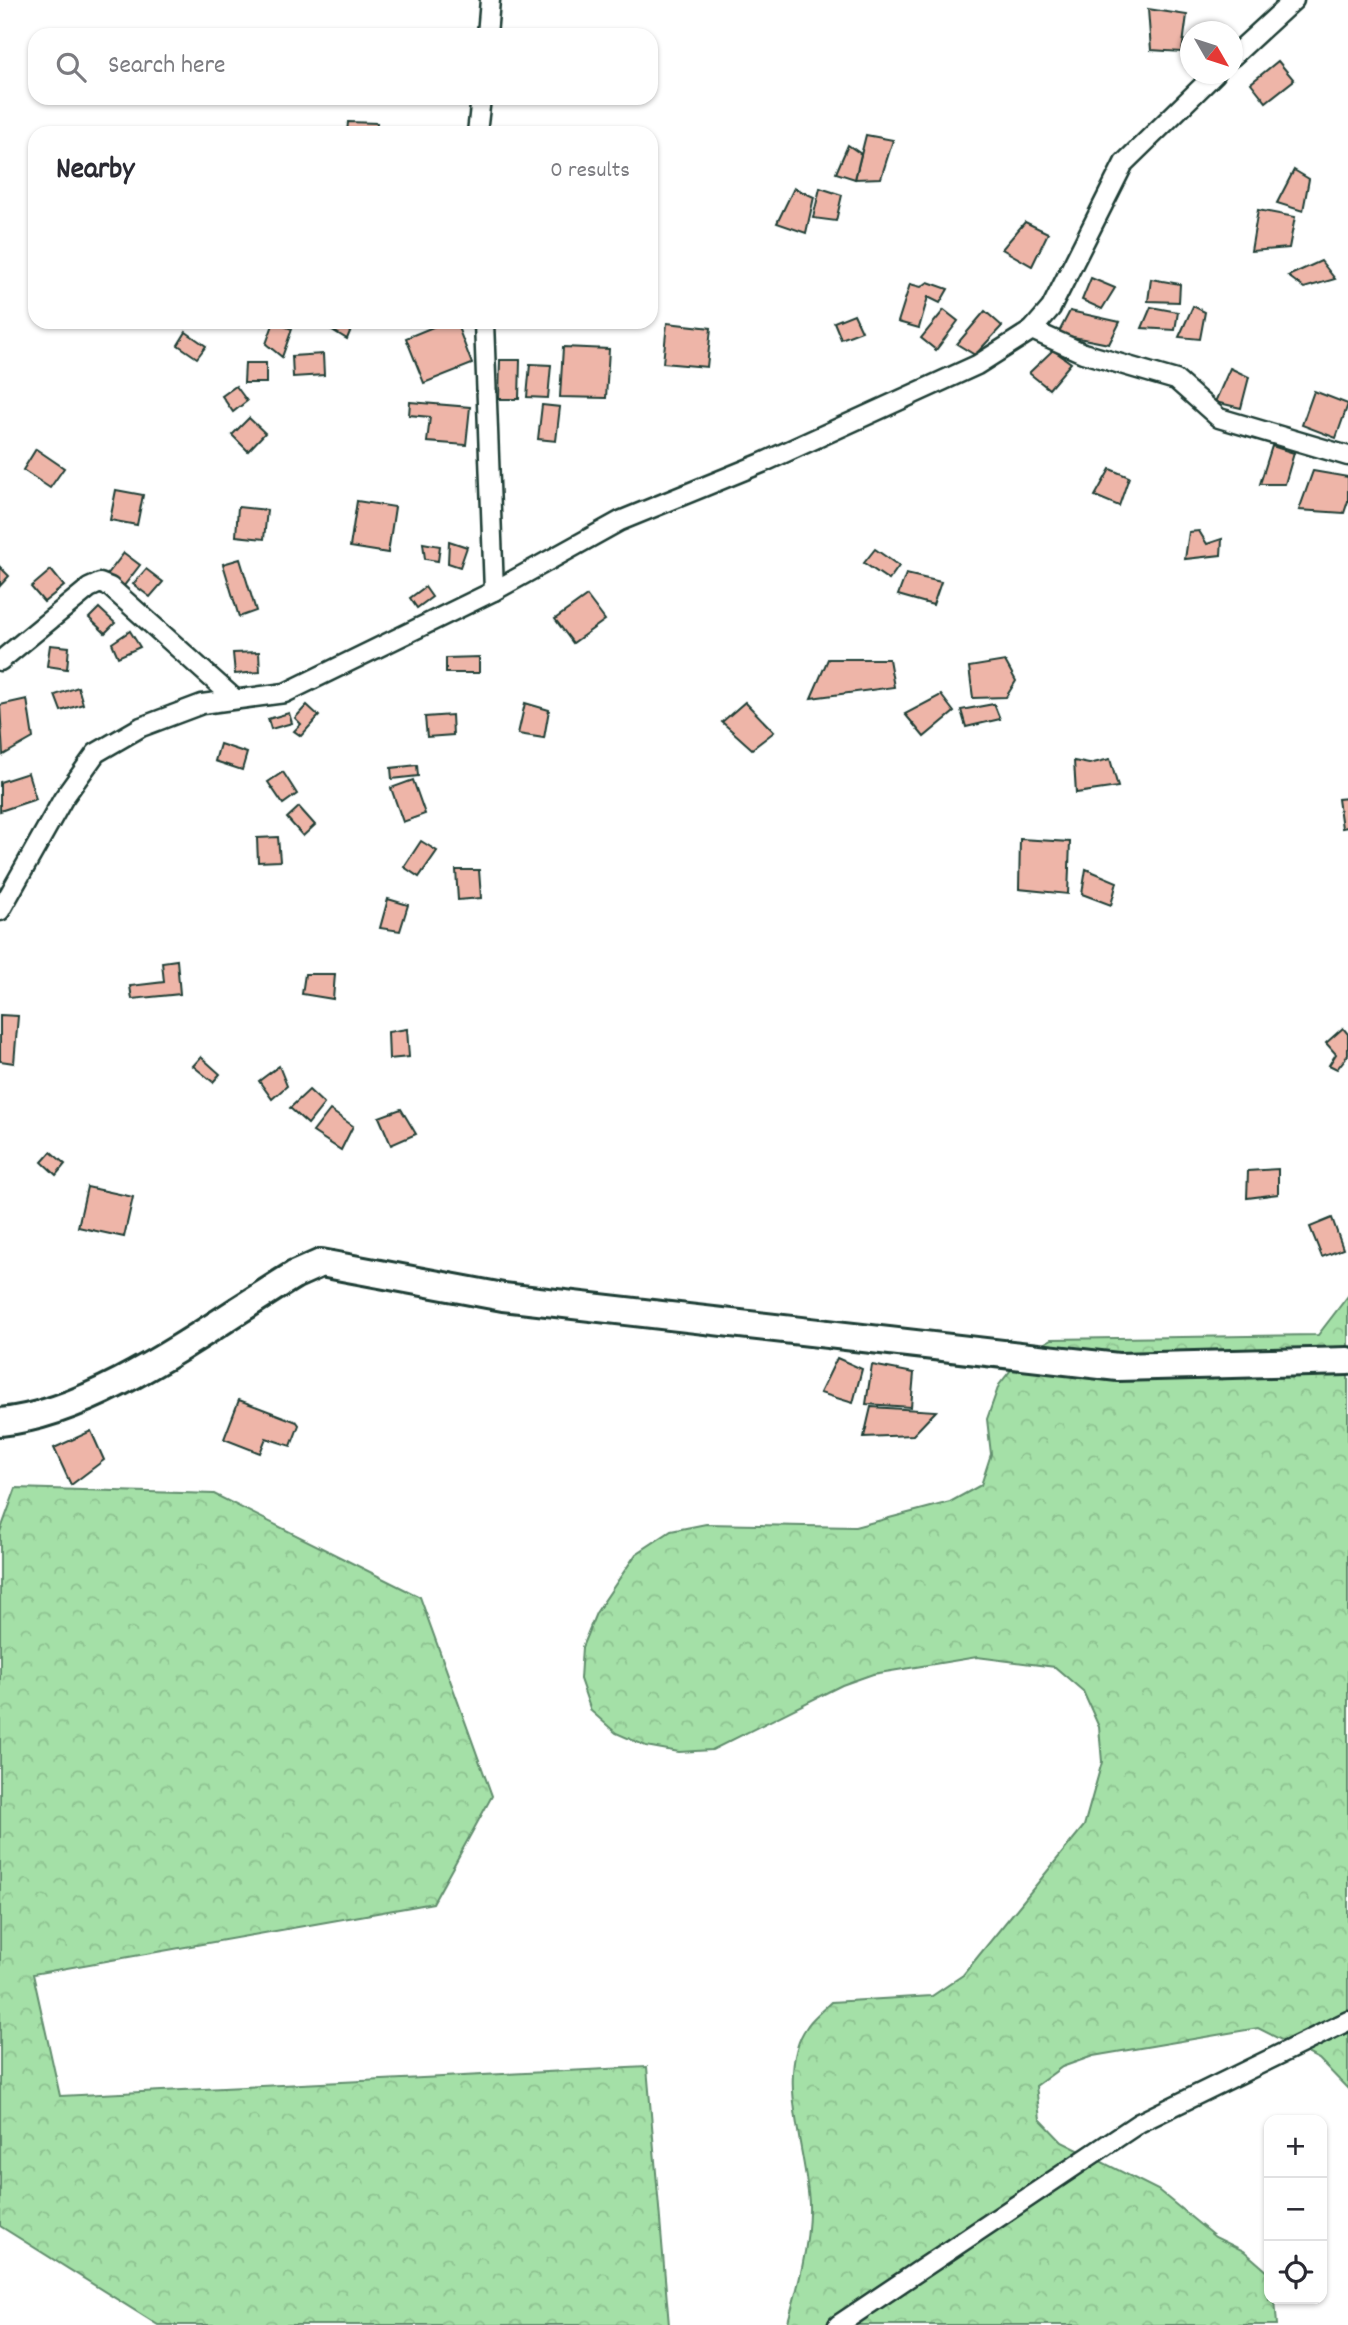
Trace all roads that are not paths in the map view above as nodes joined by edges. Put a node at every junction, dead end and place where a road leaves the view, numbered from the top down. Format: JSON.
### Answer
{"nodes":[{"id":1,"x":490,"y":0,"type":"edge"},
{"id":2,"x":1294,"y":0,"type":"edge"},
{"id":3,"x":488,"y":28,"type":"edge"},
{"id":4,"x":1243,"y":48,"type":"edge"},
{"id":5,"x":1205,"y":84,"type":"edge"},
{"id":6,"x":480,"y":105,"type":"edge"},
{"id":7,"x":478,"y":126,"type":"edge"},
{"id":8,"x":484,"y":329,"type":"edge"},
{"id":9,"x":1032,"y":330,"type":"junction"},
{"id":10,"x":1348,"y":456,"type":"edge"},
{"id":11,"x":494,"y":591,"type":"junction"},
{"id":12,"x":0,"y":661,"type":"edge"},
{"id":13,"x":235,"y":699,"type":"junction"},
{"id":14,"x":0,"y":911,"type":"edge"},
{"id":15,"x":1348,"y":1361,"type":"edge"},
{"id":16,"x":0,"y":1422,"type":"edge"},
{"id":17,"x":1348,"y":2021,"type":"edge"},
{"id":18,"x":838,"y":2325,"type":"edge"}],
"edges":[{"from":1,"to":3,"type":"street"},
{"from":2,"to":4,"type":"street"},
{"from":5,"to":9,"type":"street"},
{"from":6,"to":7,"type":"street"},
{"from":8,"to":11,"type":"street"},
{"from":9,"to":10,"type":"street"},
{"from":9,"to":11,"type":"street"},
{"from":11,"to":13,"type":"street"},
{"from":12,"to":13,"type":"street"},
{"from":13,"to":14,"type":"street"},
{"from":15,"to":16,"type":"main road"},
{"from":17,"to":18,"type":"street"}]}
